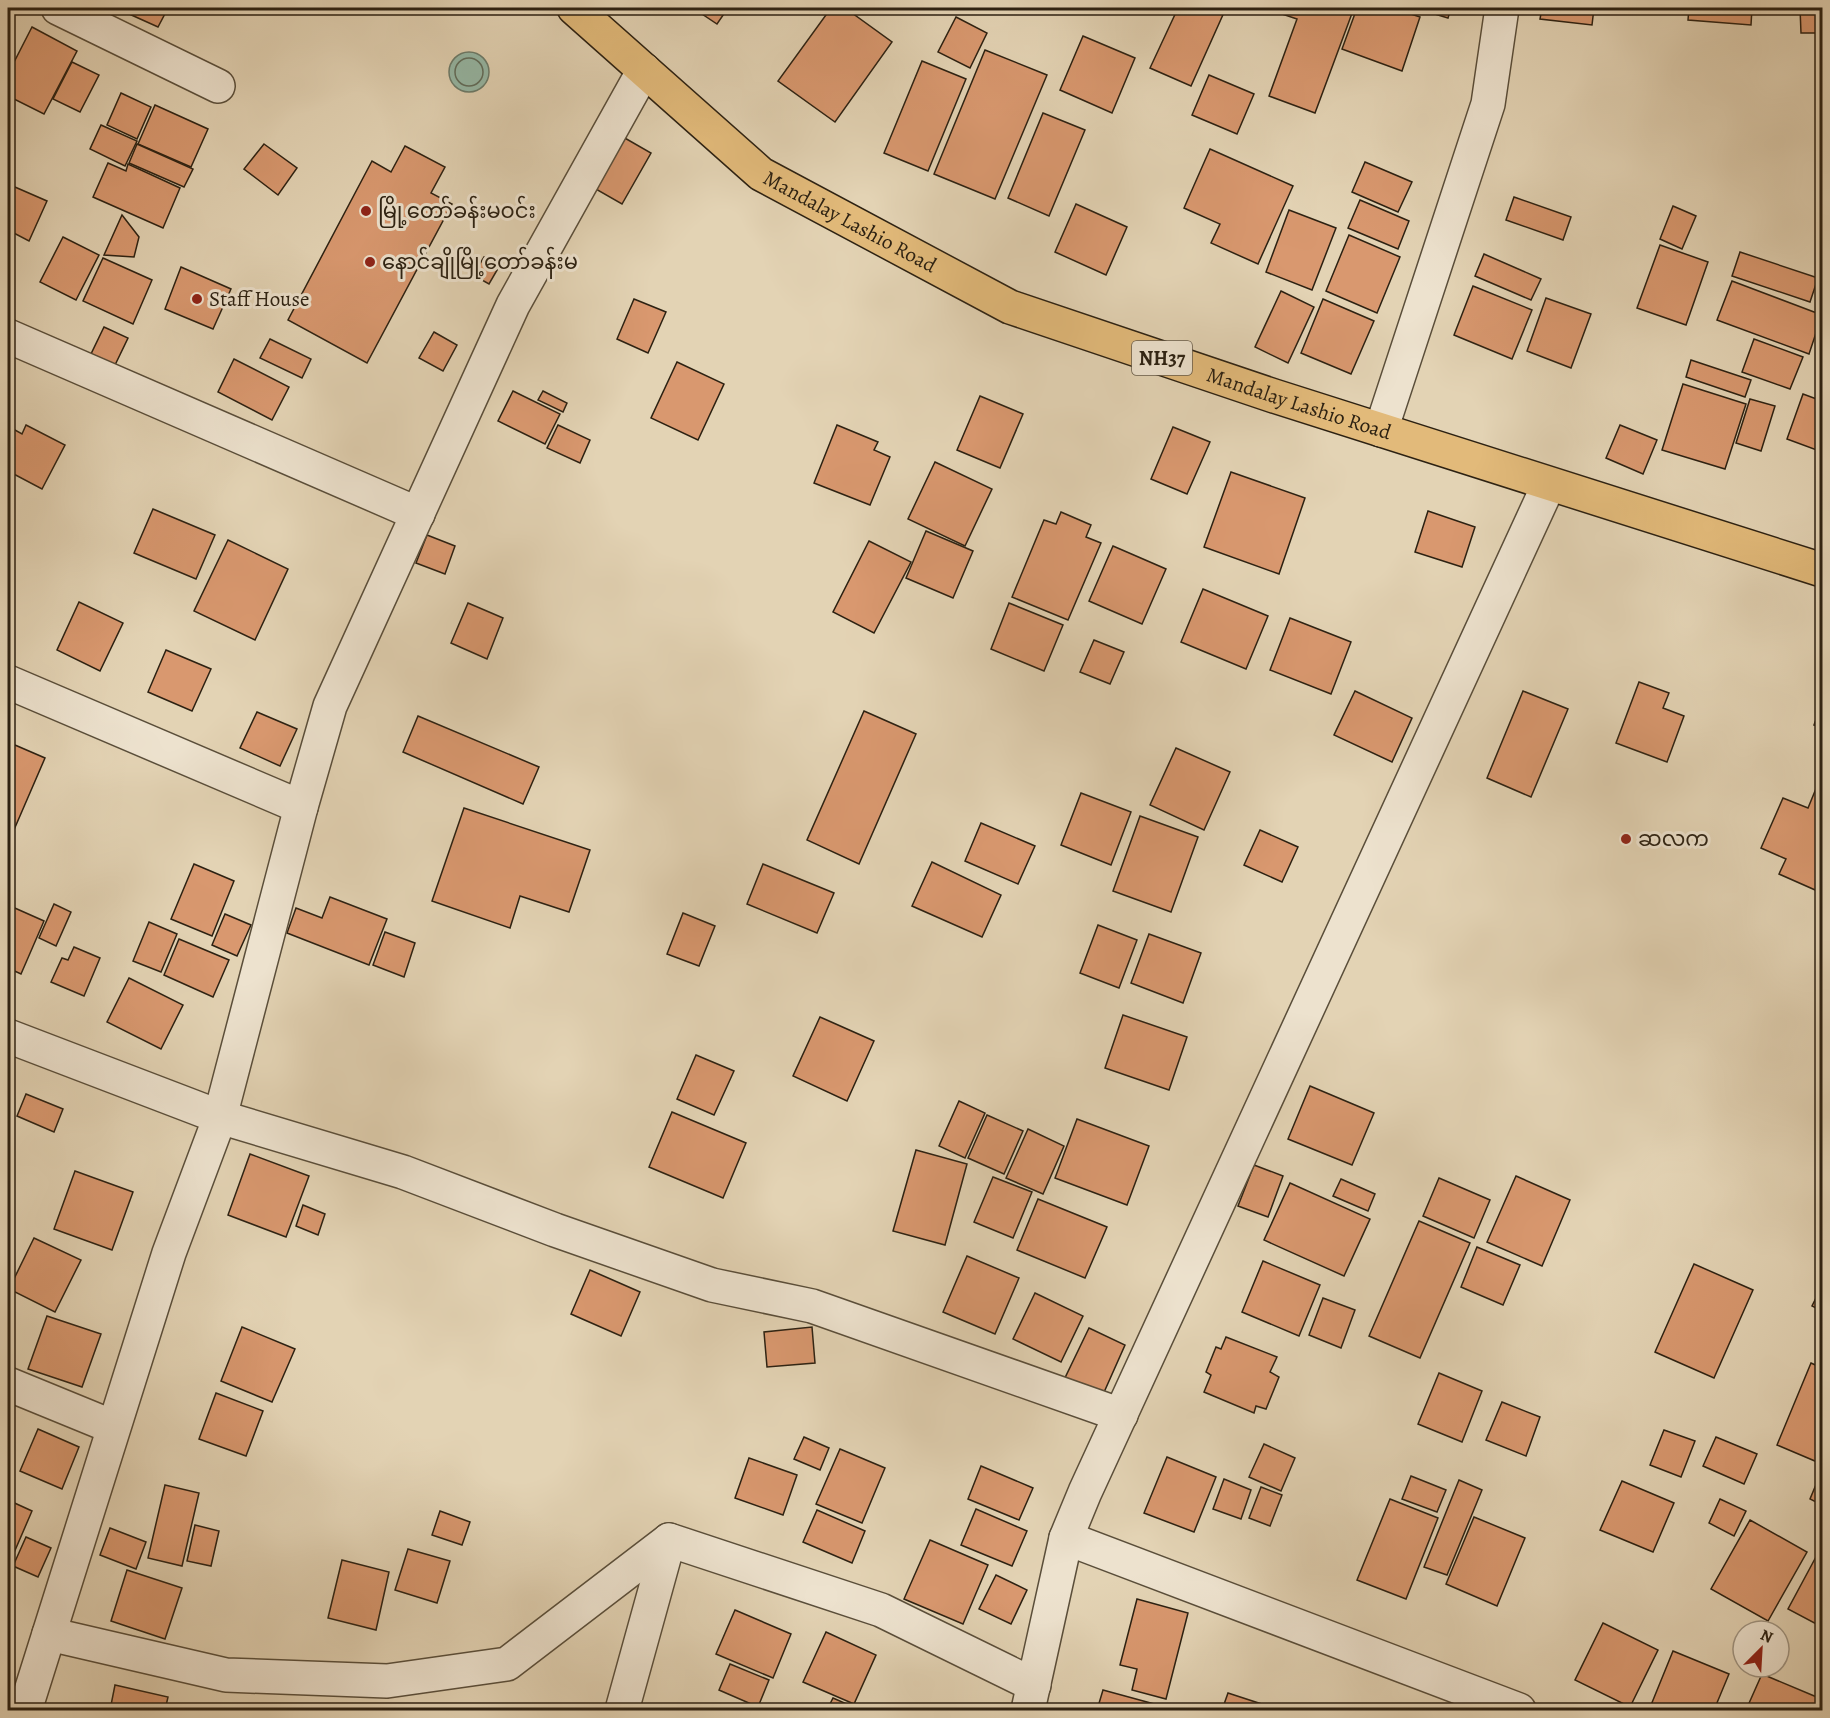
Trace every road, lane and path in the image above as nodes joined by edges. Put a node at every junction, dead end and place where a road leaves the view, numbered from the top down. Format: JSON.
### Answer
{"nodes":[{"id":1,"x":58,"y":8,"type":"edge"},
{"id":2,"x":574,"y":8,"type":"edge"},
{"id":3,"x":1502,"y":8,"type":"edge"},
{"id":4,"x":644,"y":70,"type":"junction"},
{"id":5,"x":218,"y":86,"type":"dead end"},
{"id":6,"x":8,"y":336,"type":"edge"},
{"id":7,"x":1381,"y":430,"type":"junction"},
{"id":8,"x":1549,"y":484,"type":"junction"},
{"id":9,"x":418,"y":514,"type":"junction"},
{"id":10,"x":1822,"y":570,"type":"edge"},
{"id":11,"x":8,"y":682,"type":"edge"},
{"id":12,"x":301,"y":807,"type":"junction"},
{"id":13,"x":8,"y":1036,"type":"edge"},
{"id":14,"x":220,"y":1117,"type":"junction"},
{"id":15,"x":8,"y":1384,"type":"edge"},
{"id":16,"x":1122,"y":1415,"type":"junction"},
{"id":17,"x":113,"y":1427,"type":"junction"},
{"id":18,"x":1066,"y":1538,"type":"junction"},
{"id":19,"x":669,"y":1540,"type":"junction"},
{"id":20,"x":48,"y":1634,"type":"junction"},
{"id":21,"x":1031,"y":1698,"type":"edge"},
{"id":22,"x":25,"y":1710,"type":"edge"},
{"id":23,"x":622,"y":1710,"type":"edge"},
{"id":24,"x":1519,"y":1710,"type":"edge"}],
"edges":[{"from":1,"to":5,"type":"street"},
{"from":2,"to":4,"type":"highway","name":"Mandalay Lashio Road","number":"NH37"},
{"from":3,"to":7,"type":"street"},
{"from":4,"to":7,"type":"highway","name":"Mandalay Lashio Road","number":"NH37"},
{"from":4,"to":9,"type":"street"},
{"from":6,"to":9,"type":"street"},
{"from":7,"to":8,"type":"highway","name":"Mandalay Lashio Road","number":"NH37"},
{"from":8,"to":10,"type":"highway","name":"Mandalay Lashio Road","number":"NH37"},
{"from":8,"to":16,"type":"street"},
{"from":9,"to":12,"type":"street"},
{"from":11,"to":12,"type":"street"},
{"from":12,"to":14,"type":"street"},
{"from":13,"to":14,"type":"street"},
{"from":14,"to":16,"type":"street"},
{"from":14,"to":17,"type":"street"},
{"from":15,"to":17,"type":"street"},
{"from":16,"to":18,"type":"street"},
{"from":17,"to":20,"type":"street"},
{"from":18,"to":21,"type":"street"},
{"from":18,"to":24,"type":"street"},
{"from":19,"to":20,"type":"street"},
{"from":19,"to":21,"type":"street"},
{"from":19,"to":23,"type":"street"},
{"from":20,"to":22,"type":"street"}]}
